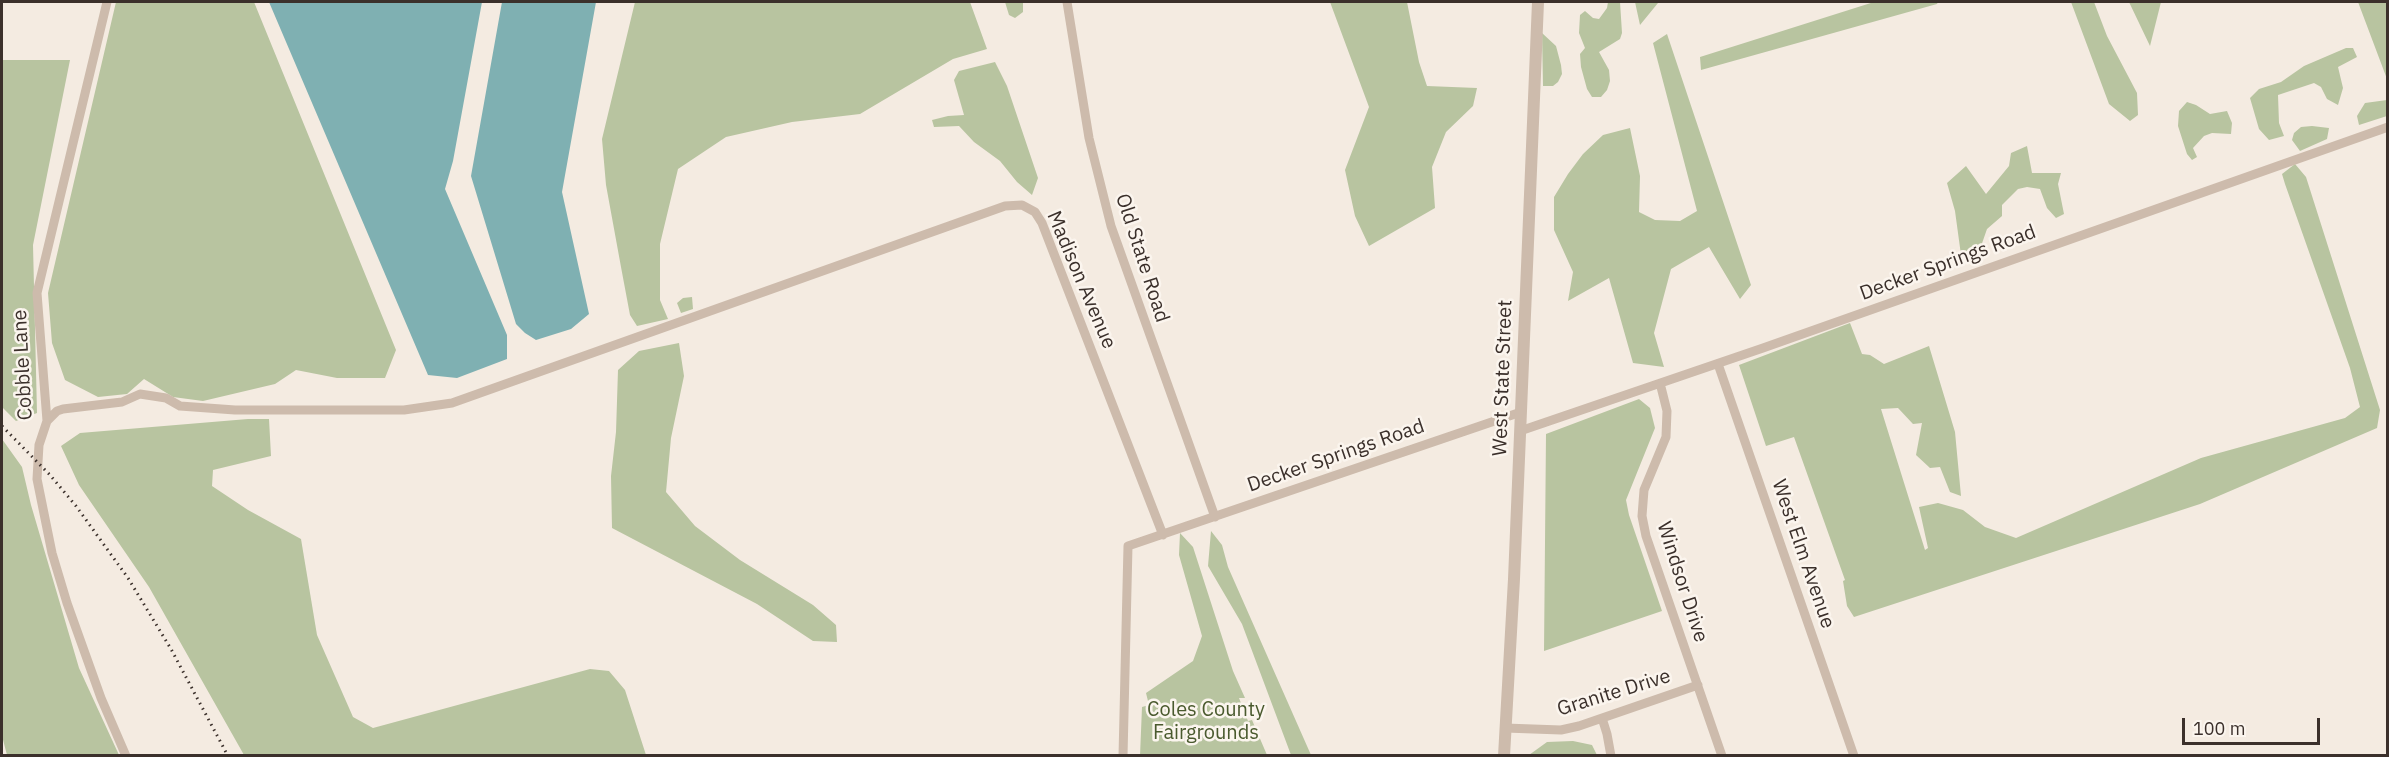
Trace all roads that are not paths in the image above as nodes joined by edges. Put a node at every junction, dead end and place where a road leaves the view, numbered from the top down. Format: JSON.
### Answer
{"nodes":[{"id":1,"x":107,"y":2,"type":"edge"},
{"id":2,"x":1067,"y":2,"type":"edge"},
{"id":3,"x":1538,"y":2,"type":"edge"},
{"id":4,"x":2388,"y":127,"type":"edge"},
{"id":5,"x":1718,"y":364,"type":"junction"},
{"id":6,"x":1660,"y":383,"type":"junction"},
{"id":7,"x":1521,"y":412,"type":"junction"},
{"id":8,"x":47,"y":421,"type":"junction"},
{"id":9,"x":1520,"y":431,"type":"junction"},
{"id":10,"x":1215,"y":517,"type":"junction"},
{"id":11,"x":1163,"y":535,"type":"junction"},
{"id":12,"x":1698,"y":685,"type":"junction"},
{"id":13,"x":1602,"y":718,"type":"junction"},
{"id":14,"x":1505,"y":728,"type":"junction"},
{"id":15,"x":126,"y":756,"type":"edge"},
{"id":16,"x":1123,"y":756,"type":"edge"},
{"id":17,"x":1504,"y":756,"type":"edge"},
{"id":18,"x":1611,"y":756,"type":"edge"},
{"id":19,"x":1722,"y":756,"type":"edge"},
{"id":20,"x":1854,"y":756,"type":"edge"}],
"edges":[{"from":1,"to":8,"type":"street","name":"Cobble Lane"},
{"from":2,"to":10,"type":"street","name":"Old State Road"},
{"from":3,"to":7,"type":"street","name":"West State Street"},
{"from":4,"to":5,"type":"street","name":"Decker Springs Road"},
{"from":5,"to":6,"type":"street","name":"Decker Springs Road"},
{"from":5,"to":20,"type":"street","name":"West Elm Avenue"},
{"from":6,"to":9,"type":"street","name":"Decker Springs Road"},
{"from":6,"to":12,"type":"street","name":"Windsor Drive"},
{"from":7,"to":9,"type":"street","name":"West State Street"},
{"from":7,"to":10,"type":"street","name":"Decker Springs Road"},
{"from":8,"to":11,"type":"street","name":"Madison Avenue"},
{"from":8,"to":15,"type":"street","name":"Cobble Lane"},
{"from":9,"to":14,"type":"street","name":"West State Street"},
{"from":10,"to":11,"type":"street","name":"Decker Springs Road"},
{"from":11,"to":16,"type":"street","name":"Decker Springs Road"},
{"from":12,"to":13,"type":"street","name":"Granite Drive"},
{"from":12,"to":19,"type":"street","name":"Windsor Drive"},
{"from":13,"to":14,"type":"street","name":"Granite Drive"},
{"from":13,"to":18,"type":"street"},
{"from":14,"to":17,"type":"street","name":"West State Street"}]}
